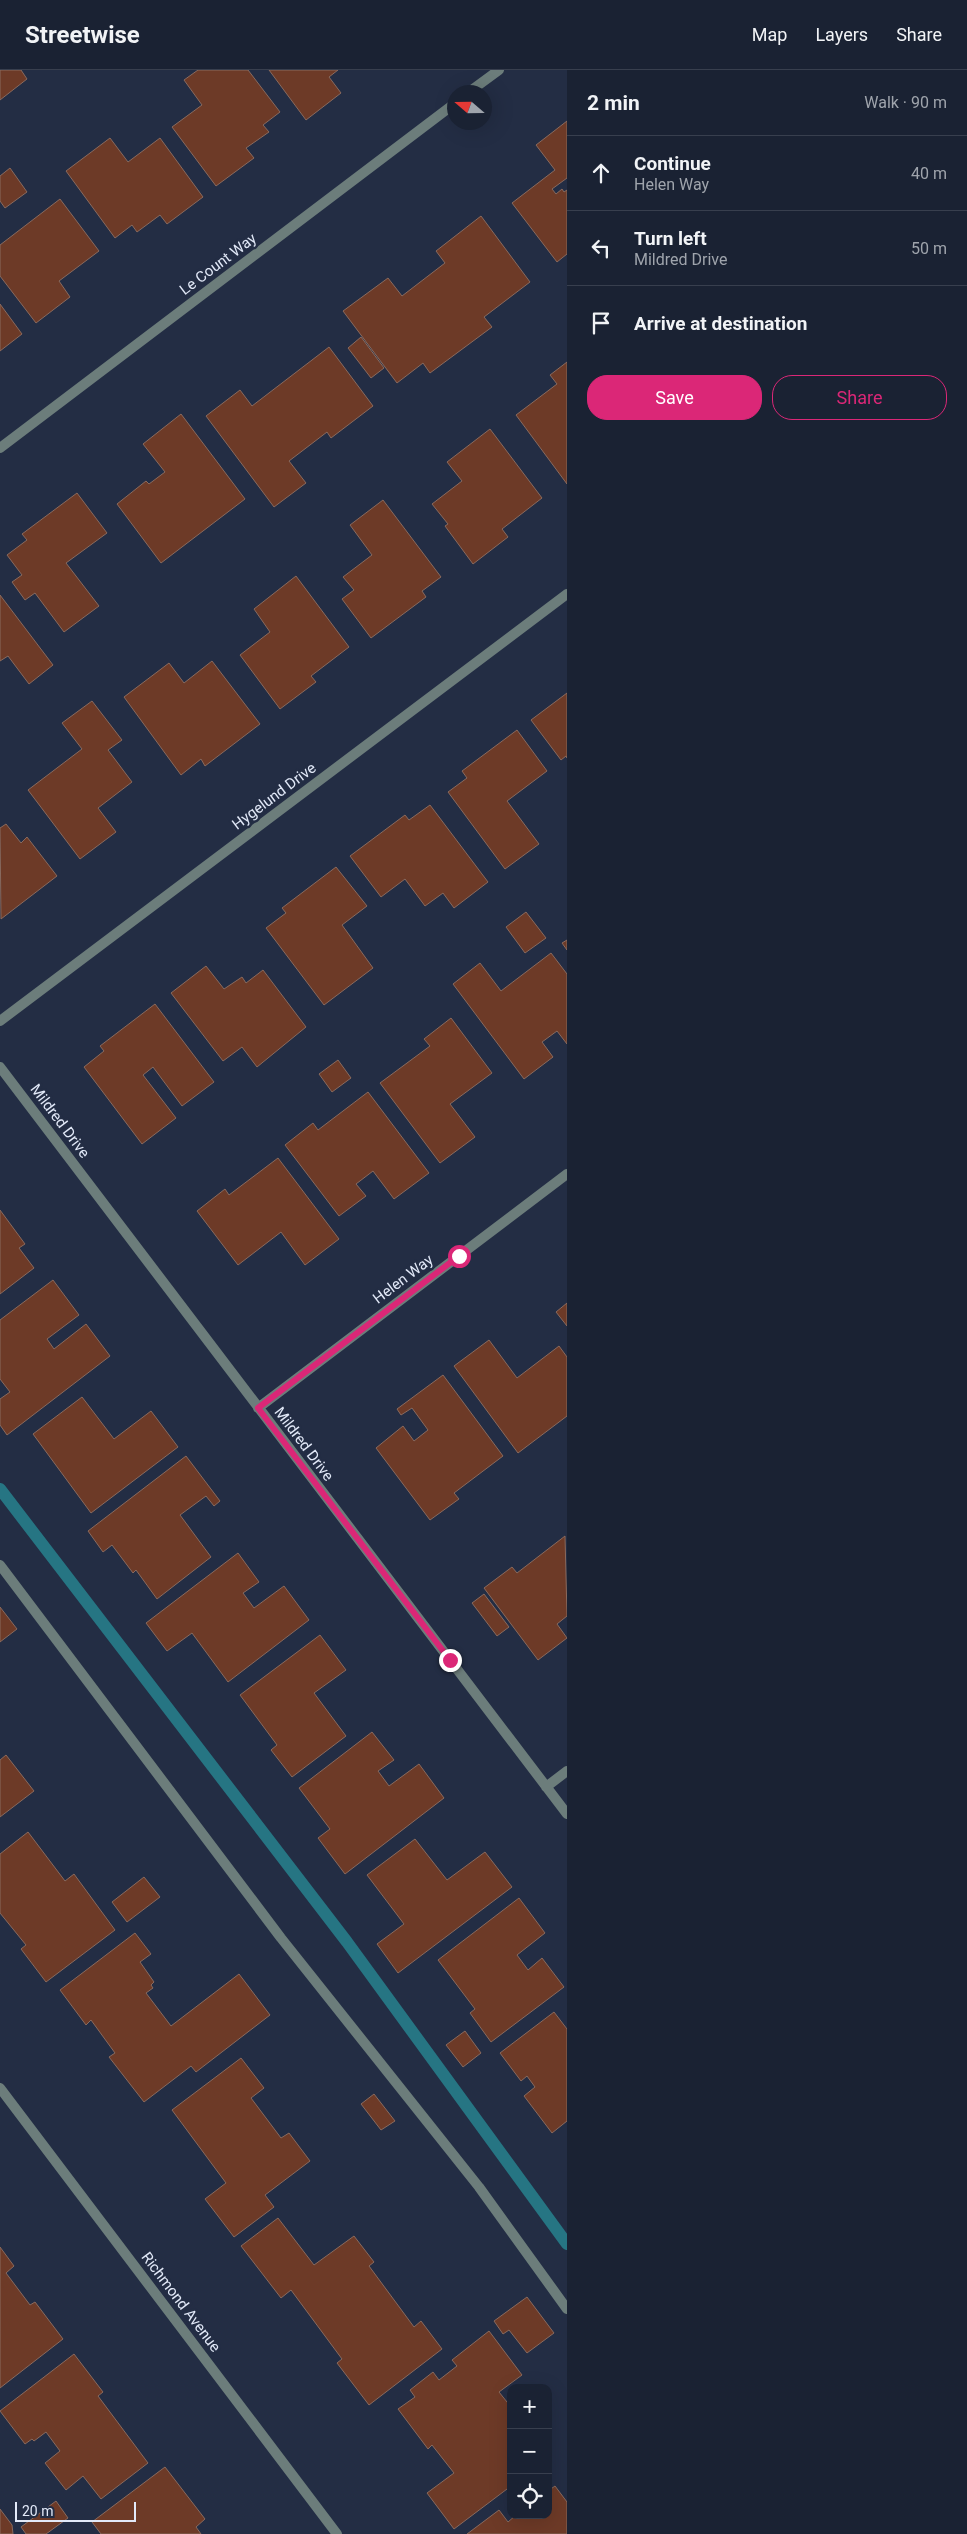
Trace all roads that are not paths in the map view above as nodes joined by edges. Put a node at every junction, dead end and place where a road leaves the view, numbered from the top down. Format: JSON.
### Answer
{"nodes":[{"id":1,"x":499,"y":70,"type":"edge"},
{"id":2,"x":479,"y":85,"type":"edge"},
{"id":3,"x":447,"y":109,"type":"edge"},
{"id":4,"x":0,"y":448,"type":"edge"},
{"id":5,"x":567,"y":594,"type":"edge"},
{"id":6,"x":0,"y":1021,"type":"edge"},
{"id":7,"x":0,"y":1067,"type":"edge"},
{"id":8,"x":567,"y":1174,"type":"edge"},
{"id":9,"x":258,"y":1408,"type":"junction"},
{"id":10,"x":0,"y":1565,"type":"edge"},
{"id":11,"x":567,"y":1771,"type":"edge"},
{"id":12,"x":546,"y":1787,"type":"junction"},
{"id":13,"x":567,"y":1814,"type":"edge"},
{"id":14,"x":0,"y":2088,"type":"edge"},
{"id":15,"x":567,"y":2309,"type":"edge"},
{"id":16,"x":337,"y":2534,"type":"edge"}],
"edges":[{"from":1,"to":2,"type":"street"},
{"from":3,"to":4,"type":"street","name":"Le Count Way"},
{"from":5,"to":6,"type":"street","name":"Hygelund Drive"},
{"from":7,"to":9,"type":"street","name":"Mildred Drive"},
{"from":8,"to":9,"type":"street","name":"Helen Way"},
{"from":9,"to":12,"type":"street","name":"Mildred Drive"},
{"from":10,"to":15,"type":"street"},
{"from":11,"to":12,"type":"street"},
{"from":12,"to":13,"type":"street","name":"Mildred Drive"},
{"from":14,"to":16,"type":"street","name":"Richmond Avenue"}]}
